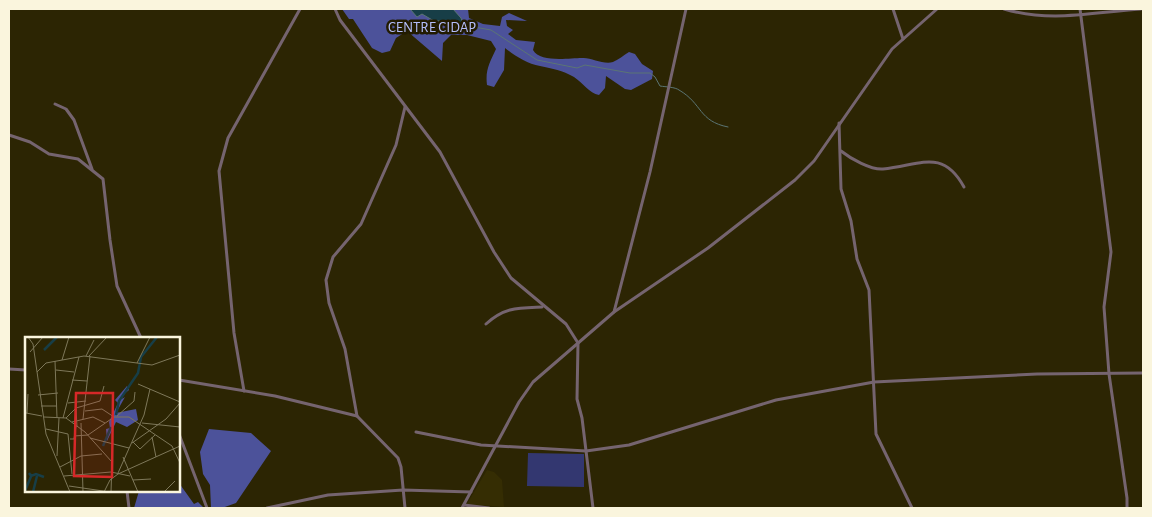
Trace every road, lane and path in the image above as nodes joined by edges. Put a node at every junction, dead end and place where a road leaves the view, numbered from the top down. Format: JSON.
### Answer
{"nodes":[{"id":1,"x":300,"y":9,"type":"edge"},
{"id":2,"x":335,"y":9,"type":"edge"},
{"id":3,"x":686,"y":9,"type":"edge"},
{"id":4,"x":894,"y":9,"type":"edge"},
{"id":5,"x":937,"y":9,"type":"edge"},
{"id":6,"x":1004,"y":9,"type":"edge"},
{"id":7,"x":1080,"y":9,"type":"edge"},
{"id":8,"x":1141,"y":9,"type":"edge"},
{"id":9,"x":1080,"y":16,"type":"junction"},
{"id":10,"x":903,"y":39,"type":"junction"},
{"id":11,"x":55,"y":104,"type":"dead end"},
{"id":12,"x":405,"y":106,"type":"junction"},
{"id":13,"x":839,"y":122,"type":"junction"},
{"id":14,"x":9,"y":135,"type":"edge"},
{"id":15,"x":841,"y":151,"type":"junction"},
{"id":16,"x":92,"y":170,"type":"junction"},
{"id":17,"x":964,"y":187,"type":"dead end"},
{"id":18,"x":542,"y":306,"type":"junction"},
{"id":19,"x":614,"y":312,"type":"junction"},
{"id":20,"x":486,"y":324,"type":"dead end"},
{"id":21,"x":141,"y":337,"type":"edge"},
{"id":22,"x":578,"y":343,"type":"junction"},
{"id":23,"x":9,"y":369,"type":"edge"},
{"id":24,"x":25,"y":370,"type":"edge"},
{"id":25,"x":1143,"y":373,"type":"edge"},
{"id":26,"x":1109,"y":374,"type":"junction"},
{"id":27,"x":180,"y":380,"type":"edge"},
{"id":28,"x":874,"y":382,"type":"junction"},
{"id":29,"x":244,"y":391,"type":"junction"},
{"id":30,"x":356,"y":416,"type":"junction"},
{"id":31,"x":416,"y":432,"type":"dead end"},
{"id":32,"x":180,"y":437,"type":"edge"},
{"id":33,"x":496,"y":446,"type":"junction"},
{"id":34,"x":586,"y":451,"type":"junction"},
{"id":35,"x":403,"y":490,"type":"junction"},
{"id":36,"x":127,"y":492,"type":"edge"},
{"id":37,"x":471,"y":492,"type":"junction"},
{"id":38,"x":463,"y":507,"type":"edge"},
{"id":39,"x":129,"y":508,"type":"edge"},
{"id":40,"x":207,"y":508,"type":"edge"},
{"id":41,"x":267,"y":508,"type":"edge"},
{"id":42,"x":405,"y":508,"type":"edge"},
{"id":43,"x":489,"y":508,"type":"edge"},
{"id":44,"x":593,"y":508,"type":"edge"},
{"id":45,"x":912,"y":508,"type":"edge"},
{"id":46,"x":1127,"y":508,"type":"edge"}],
"edges":[{"from":1,"to":29,"type":"street"},
{"from":2,"to":12,"type":"street"},
{"from":3,"to":19,"type":"street"},
{"from":4,"to":10,"type":"street"},
{"from":5,"to":10,"type":"street"},
{"from":6,"to":9,"type":"street"},
{"from":7,"to":9,"type":"street"},
{"from":8,"to":9,"type":"street"},
{"from":9,"to":26,"type":"street"},
{"from":10,"to":13,"type":"street"},
{"from":11,"to":16,"type":"street"},
{"from":12,"to":18,"type":"street"},
{"from":12,"to":30,"type":"street"},
{"from":13,"to":15,"type":"street"},
{"from":13,"to":19,"type":"street"},
{"from":14,"to":16,"type":"street"},
{"from":15,"to":17,"type":"street"},
{"from":15,"to":28,"type":"street"},
{"from":16,"to":21,"type":"street"},
{"from":18,"to":20,"type":"street"},
{"from":18,"to":22,"type":"street"},
{"from":19,"to":22,"type":"street"},
{"from":22,"to":33,"type":"street"},
{"from":22,"to":34,"type":"street"},
{"from":23,"to":24,"type":"street"},
{"from":25,"to":26,"type":"street"},
{"from":26,"to":28,"type":"street"},
{"from":26,"to":46,"type":"street"},
{"from":27,"to":29,"type":"street"},
{"from":28,"to":34,"type":"street"},
{"from":28,"to":45,"type":"street"},
{"from":29,"to":30,"type":"street"},
{"from":30,"to":35,"type":"street"},
{"from":31,"to":33,"type":"street"},
{"from":32,"to":40,"type":"street"},
{"from":33,"to":34,"type":"street"},
{"from":33,"to":37,"type":"street"},
{"from":34,"to":44,"type":"street"},
{"from":35,"to":37,"type":"street"},
{"from":35,"to":41,"type":"street"},
{"from":35,"to":42,"type":"street"},
{"from":36,"to":39,"type":"street"},
{"from":37,"to":38,"type":"street"},
{"from":38,"to":43,"type":"street"}]}
